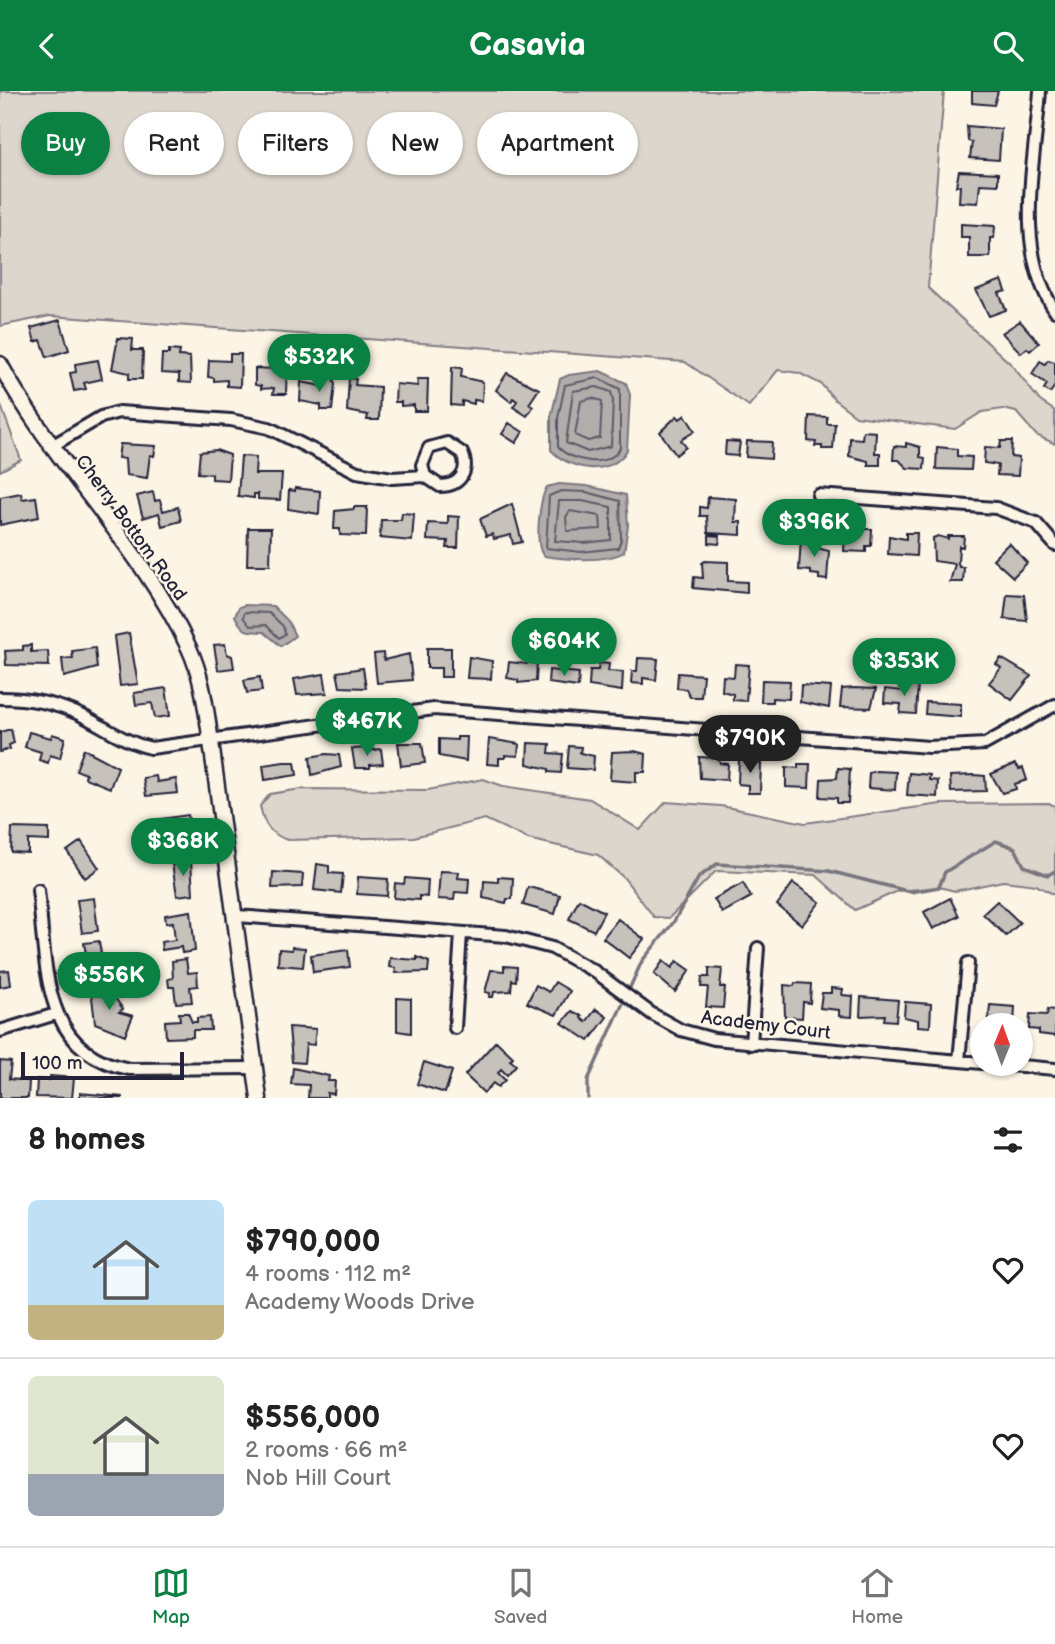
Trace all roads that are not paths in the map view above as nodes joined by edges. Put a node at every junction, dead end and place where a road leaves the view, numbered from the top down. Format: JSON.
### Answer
{"nodes":[{"id":1,"x":1040,"y":91,"type":"edge"},
{"id":2,"x":1055,"y":311,"type":"edge"},
{"id":3,"x":0,"y":364,"type":"edge"},
{"id":4,"x":50,"y":447,"type":"junction"},
{"id":5,"x":425,"y":476,"type":"junction"},
{"id":6,"x":818,"y":495,"type":"dead end"},
{"id":7,"x":1055,"y":545,"type":"edge"},
{"id":8,"x":0,"y":698,"type":"edge"},
{"id":9,"x":1055,"y":705,"type":"edge"},
{"id":10,"x":211,"y":742,"type":"junction"},
{"id":11,"x":38,"y":890,"type":"dead end"},
{"id":12,"x":237,"y":916,"type":"junction"},
{"id":13,"x":461,"y":933,"type":"junction"},
{"id":14,"x":758,"y":948,"type":"dead end"},
{"id":15,"x":968,"y":963,"type":"dead end"},
{"id":16,"x":56,"y":1014,"type":"junction"},
{"id":17,"x":455,"y":1028,"type":"dead end"},
{"id":18,"x":0,"y":1031,"type":"edge"},
{"id":19,"x":751,"y":1044,"type":"junction"},
{"id":20,"x":959,"y":1061,"type":"junction"},
{"id":21,"x":970,"y":1062,"type":"edge"},
{"id":22,"x":1033,"y":1067,"type":"edge"},
{"id":23,"x":255,"y":1068,"type":"junction"},
{"id":24,"x":1055,"y":1069,"type":"edge"},
{"id":25,"x":259,"y":1098,"type":"edge"}],
"edges":[{"from":1,"to":2,"type":"street"},
{"from":3,"to":4,"type":"main road","name":"Cherry Bottom Road"},
{"from":4,"to":5,"type":"street"},
{"from":4,"to":10,"type":"main road","name":"Cherry Bottom Road"},
{"from":5,"to":5,"type":"street"},
{"from":6,"to":7,"type":"street"},
{"from":8,"to":10,"type":"street"},
{"from":9,"to":10,"type":"street"},
{"from":10,"to":12,"type":"main road","name":"Cherry Bottom Road"},
{"from":11,"to":16,"type":"street"},
{"from":12,"to":13,"type":"street","name":"Academy Court"},
{"from":12,"to":23,"type":"main road","name":"Cherry Bottom Road"},
{"from":13,"to":17,"type":"street"},
{"from":13,"to":19,"type":"street","name":"Academy Court"},
{"from":14,"to":19,"type":"street"},
{"from":15,"to":20,"type":"street"},
{"from":16,"to":18,"type":"street"},
{"from":16,"to":23,"type":"street"},
{"from":19,"to":20,"type":"street","name":"Academy Court"},
{"from":20,"to":21,"type":"street","name":"Academy Court"},
{"from":22,"to":24,"type":"street"},
{"from":23,"to":25,"type":"main road","name":"Cherry Bottom Road"}]}
